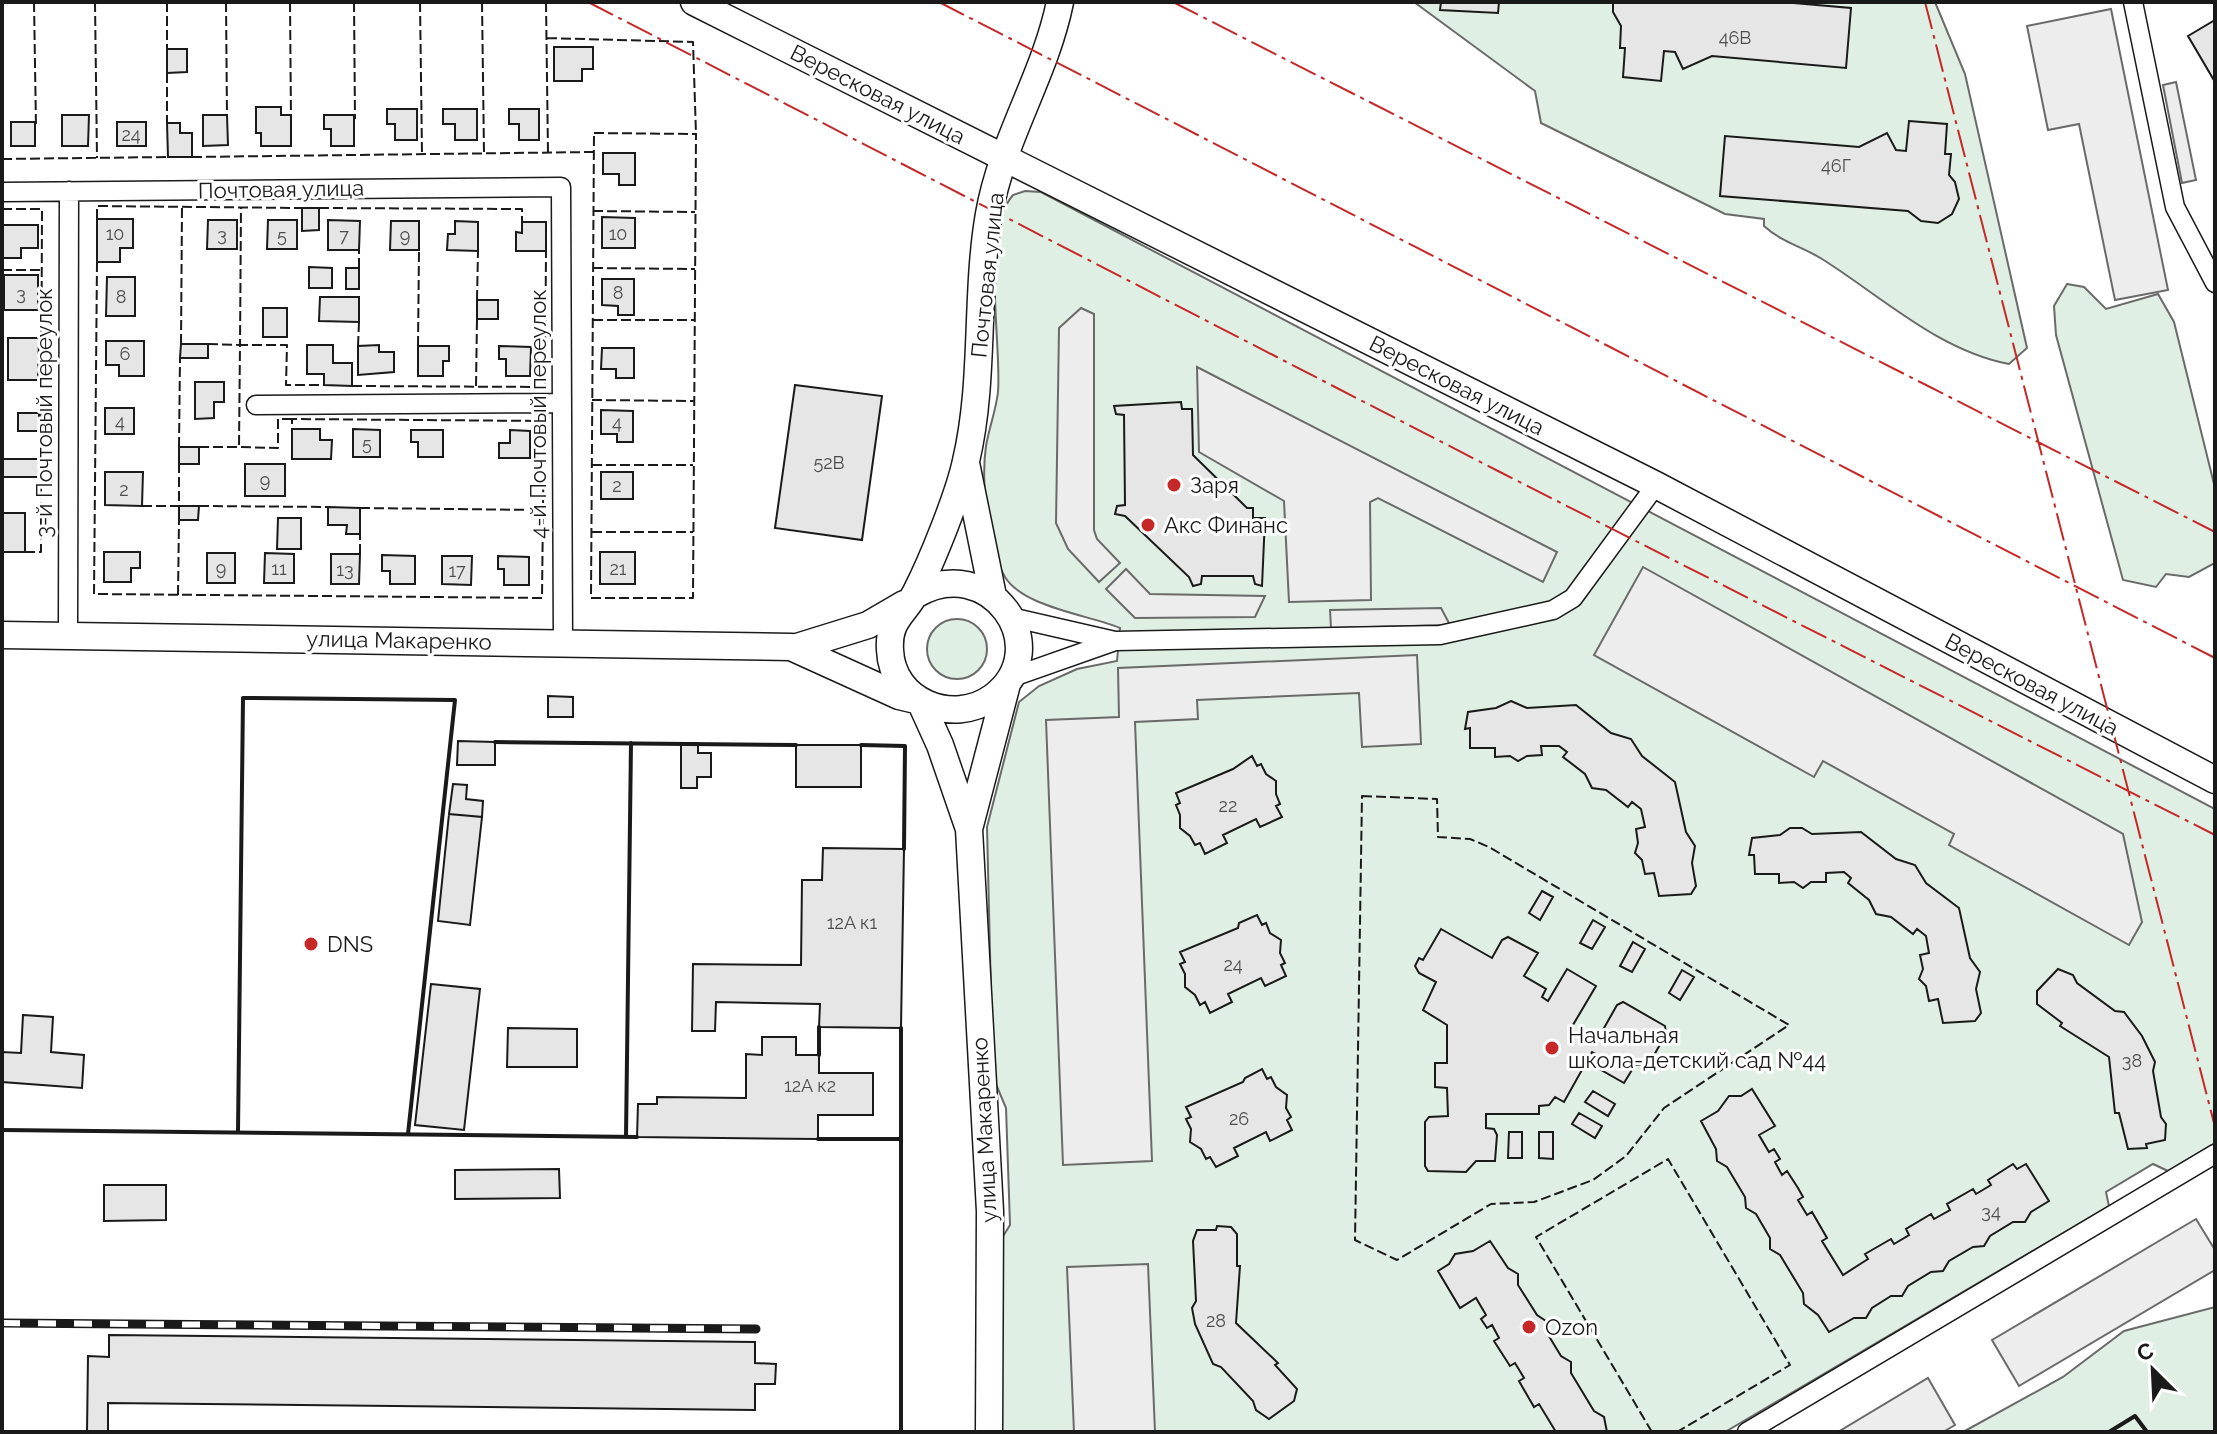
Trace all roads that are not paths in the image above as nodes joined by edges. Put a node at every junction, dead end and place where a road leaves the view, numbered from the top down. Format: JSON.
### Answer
{"nodes":[{"id":1,"x":694,"y":2,"type":"edge"},
{"id":2,"x":1060,"y":2,"type":"edge"},
{"id":3,"x":2133,"y":2,"type":"edge"},
{"id":4,"x":1002,"y":156,"type":"junction"},
{"id":5,"x":561,"y":187,"type":"joint"},
{"id":6,"x":69,"y":191,"type":"junction"},
{"id":7,"x":2,"y":192,"type":"edge"},
{"id":8,"x":2215,"y":283,"type":"edge"},
{"id":9,"x":561,"y":403,"type":"junction"},
{"id":10,"x":256,"y":405,"type":"dead end"},
{"id":11,"x":966,"y":463,"type":"junction"},
{"id":12,"x":1656,"y":485,"type":"junction"},
{"id":13,"x":993,"y":596,"type":"junction"},
{"id":14,"x":912,"y":597,"type":"junction"},
{"id":15,"x":1011,"y":617,"type":"junction"},
{"id":16,"x":2,"y":635,"type":"edge"},
{"id":17,"x":68,"y":635,"type":"junction"},
{"id":18,"x":1115,"y":641,"type":"junction"},
{"id":19,"x":563,"y":642,"type":"junction"},
{"id":20,"x":797,"y":647,"type":"junction"},
{"id":21,"x":1008,"y":681,"type":"junction"},
{"id":22,"x":920,"y":701,"type":"junction"},
{"id":23,"x":2215,"y":780,"type":"edge"},
{"id":24,"x":969,"y":829,"type":"junction"},
{"id":25,"x":2215,"y":1154,"type":"edge"},
{"id":26,"x":989,"y":1432,"type":"edge"},
{"id":27,"x":1747,"y":1432,"type":"edge"}],
"edges":[{"from":1,"to":4,"type":"street","name":"Вересковая улица"},
{"from":2,"to":4,"type":"street","name":"Почтовая улица"},
{"from":3,"to":8,"type":"street"},
{"from":4,"to":11,"type":"street","name":"Почтовая улица"},
{"from":4,"to":12,"type":"street","name":"Вересковая улица"},
{"from":5,"to":6,"type":"street","name":"Почтовая улица"},
{"from":5,"to":9,"type":"street","name":"4-й Почтовый переулок"},
{"from":6,"to":7,"type":"street","name":"Почтовая улица"},
{"from":6,"to":17,"type":"street","name":"3-й Почтовый переулок"},
{"from":9,"to":10,"type":"street"},
{"from":9,"to":19,"type":"street","name":"4-й Почтовый переулок"},
{"from":11,"to":13,"type":"street","name":"Почтовая улица"},
{"from":11,"to":14,"type":"street","name":"Почтовая улица"},
{"from":12,"to":18,"type":"street"},
{"from":12,"to":23,"type":"street","name":"Вересковая улица"},
{"from":13,"to":14,"type":"street"},
{"from":13,"to":15,"type":"street"},
{"from":14,"to":20,"type":"street","name":"улица Макаренко"},
{"from":14,"to":22,"type":"street"},
{"from":15,"to":18,"type":"street"},
{"from":15,"to":21,"type":"street"},
{"from":16,"to":17,"type":"street","name":"улица Макаренко"},
{"from":17,"to":19,"type":"street","name":"улица Макаренко"},
{"from":18,"to":21,"type":"street"},
{"from":19,"to":20,"type":"street","name":"улица Макаренко"},
{"from":20,"to":22,"type":"street","name":"улица Макаренко"},
{"from":21,"to":22,"type":"street"},
{"from":21,"to":24,"type":"street","name":"улица Макаренко"},
{"from":22,"to":24,"type":"street","name":"улица Макаренко"},
{"from":24,"to":26,"type":"street","name":"улица Макаренко"},
{"from":25,"to":27,"type":"street"}]}
